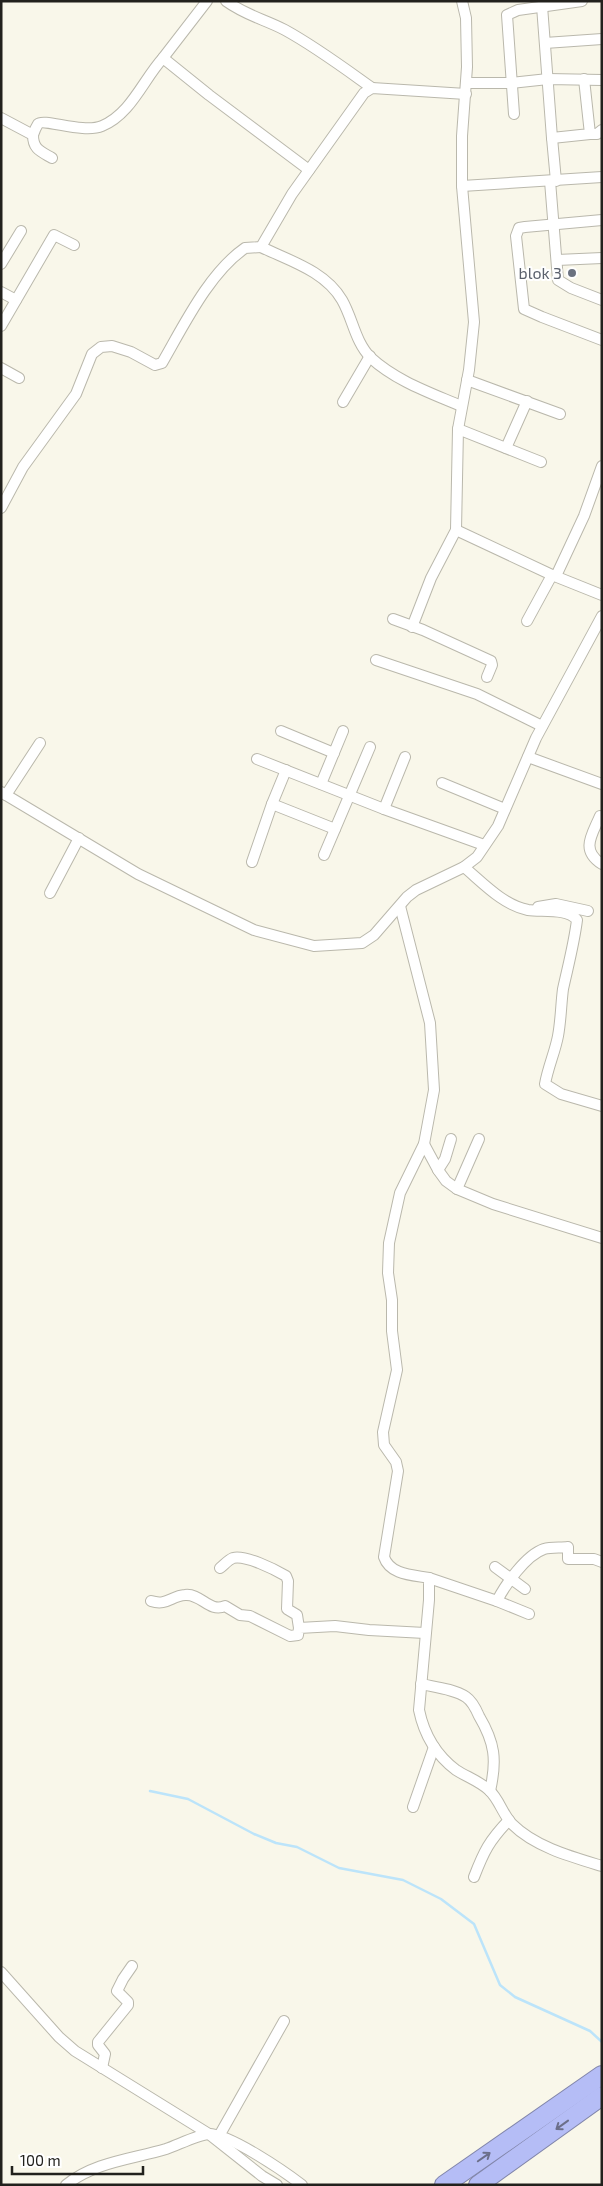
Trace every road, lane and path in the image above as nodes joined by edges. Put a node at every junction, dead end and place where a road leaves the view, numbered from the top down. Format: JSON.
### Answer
{"nodes":[{"id":1,"x":207,"y":1,"type":"edge"},
{"id":2,"x":226,"y":1,"type":"edge"},
{"id":3,"x":462,"y":1,"type":"edge"},
{"id":4,"x":582,"y":1,"type":"edge"},
{"id":5,"x":542,"y":6,"type":"junction"},
{"id":6,"x":602,"y":39,"type":"edge"},
{"id":7,"x":544,"y":43,"type":"junction"},
{"id":8,"x":163,"y":58,"type":"junction"},
{"id":9,"x":548,"y":79,"type":"junction"},
{"id":10,"x":584,"y":79,"type":"junction"},
{"id":11,"x":602,"y":80,"type":"edge"},
{"id":12,"x":511,"y":83,"type":"junction"},
{"id":13,"x":372,"y":88,"type":"junction"},
{"id":14,"x":466,"y":88,"type":"junction"},
{"id":15,"x":514,"y":114,"type":"dead end"},
{"id":16,"x":1,"y":118,"type":"edge"},
{"id":17,"x":602,"y":130,"type":"edge"},
{"id":18,"x":590,"y":134,"type":"junction"},
{"id":19,"x":33,"y":135,"type":"junction"},
{"id":20,"x":552,"y":138,"type":"junction"},
{"id":21,"x":52,"y":158,"type":"dead end"},
{"id":22,"x":310,"y":170,"type":"junction"},
{"id":23,"x":602,"y":177,"type":"edge"},
{"id":24,"x":553,"y":181,"type":"junction"},
{"id":25,"x":462,"y":186,"type":"junction"},
{"id":26,"x":602,"y":220,"type":"edge"},
{"id":27,"x":554,"y":223,"type":"junction"},
{"id":28,"x":21,"y":231,"type":"dead end"},
{"id":29,"x":74,"y":245,"type":"dead end"},
{"id":30,"x":261,"y":247,"type":"junction"},
{"id":31,"x":602,"y":258,"type":"edge"},
{"id":32,"x":557,"y":260,"type":"junction"},
{"id":33,"x":1,"y":264,"type":"edge"},
{"id":34,"x":1,"y":292,"type":"edge"},
{"id":35,"x":16,"y":300,"type":"junction"},
{"id":36,"x":602,"y":300,"type":"edge"},
{"id":37,"x":1,"y":326,"type":"edge"},
{"id":38,"x":602,"y":340,"type":"edge"},
{"id":39,"x":370,"y":356,"type":"junction"},
{"id":40,"x":1,"y":368,"type":"edge"},
{"id":41,"x":19,"y":378,"type":"dead end"},
{"id":42,"x":467,"y":380,"type":"junction"},
{"id":43,"x":526,"y":400,"type":"junction"},
{"id":44,"x":343,"y":402,"type":"dead end"},
{"id":45,"x":461,"y":406,"type":"junction"},
{"id":46,"x":560,"y":414,"type":"dead end"},
{"id":47,"x":458,"y":429,"type":"junction"},
{"id":48,"x":506,"y":448,"type":"junction"},
{"id":49,"x":541,"y":462,"type":"dead end"},
{"id":50,"x":602,"y":466,"type":"edge"},
{"id":51,"x":1,"y":508,"type":"edge"},
{"id":52,"x":456,"y":530,"type":"junction"},
{"id":53,"x":554,"y":576,"type":"junction"},
{"id":54,"x":602,"y":595,"type":"edge"},
{"id":55,"x":602,"y":616,"type":"edge"},
{"id":56,"x":393,"y":619,"type":"dead end"},
{"id":57,"x":527,"y":621,"type":"dead end"},
{"id":58,"x":412,"y":626,"type":"junction"},
{"id":59,"x":376,"y":660,"type":"dead end"},
{"id":60,"x":487,"y":677,"type":"dead end"},
{"id":61,"x":542,"y":726,"type":"junction"},
{"id":62,"x":281,"y":732,"type":"dead end"},
{"id":63,"x":343,"y":732,"type":"dead end"},
{"id":64,"x":40,"y":743,"type":"dead end"},
{"id":65,"x":370,"y":747,"type":"dead end"},
{"id":66,"x":334,"y":753,"type":"junction"},
{"id":67,"x":405,"y":757,"type":"dead end"},
{"id":68,"x":528,"y":757,"type":"junction"},
{"id":69,"x":258,"y":759,"type":"dead end"},
{"id":70,"x":286,"y":770,"type":"junction"},
{"id":71,"x":442,"y":783,"type":"dead end"},
{"id":72,"x":321,"y":784,"type":"junction"},
{"id":73,"x":602,"y":784,"type":"edge"},
{"id":74,"x":4,"y":793,"type":"edge"},
{"id":75,"x":349,"y":795,"type":"junction"},
{"id":76,"x":272,"y":804,"type":"junction"},
{"id":77,"x":384,"y":809,"type":"junction"},
{"id":78,"x":505,"y":809,"type":"junction"},
{"id":79,"x":601,"y":815,"type":"edge"},
{"id":80,"x":335,"y":829,"type":"junction"},
{"id":81,"x":79,"y":838,"type":"junction"},
{"id":82,"x":484,"y":845,"type":"junction"},
{"id":83,"x":324,"y":855,"type":"dead end"},
{"id":84,"x":252,"y":862,"type":"dead end"},
{"id":85,"x":602,"y":864,"type":"edge"},
{"id":86,"x":464,"y":867,"type":"junction"},
{"id":87,"x":50,"y":893,"type":"dead end"},
{"id":88,"x":400,"y":906,"type":"junction"},
{"id":89,"x":527,"y":910,"type":"junction"},
{"id":90,"x":588,"y":910,"type":"dead end"},
{"id":91,"x":602,"y":1106,"type":"edge"},
{"id":92,"x":451,"y":1139,"type":"dead end"},
{"id":93,"x":479,"y":1139,"type":"dead end"},
{"id":94,"x":424,"y":1144,"type":"junction"},
{"id":95,"x":438,"y":1170,"type":"junction"},
{"id":96,"x":457,"y":1189,"type":"junction"},
{"id":97,"x":602,"y":1238,"type":"edge"},
{"id":98,"x":602,"y":1562,"type":"edge"},
{"id":99,"x":495,"y":1567,"type":"dead end"},
{"id":100,"x":220,"y":1568,"type":"dead end"},
{"id":101,"x":429,"y":1578,"type":"junction"},
{"id":102,"x":511,"y":1578,"type":"junction"},
{"id":103,"x":525,"y":1589,"type":"dead end"},
{"id":104,"x":151,"y":1601,"type":"dead end"},
{"id":105,"x":497,"y":1601,"type":"junction"},
{"id":106,"x":529,"y":1614,"type":"dead end"},
{"id":107,"x":299,"y":1628,"type":"junction"},
{"id":108,"x":425,"y":1633,"type":"junction"},
{"id":109,"x":421,"y":1684,"type":"junction"},
{"id":110,"x":434,"y":1747,"type":"junction"},
{"id":111,"x":490,"y":1791,"type":"junction"},
{"id":112,"x":413,"y":1807,"type":"dead end"},
{"id":113,"x":509,"y":1820,"type":"junction"},
{"id":114,"x":602,"y":1866,"type":"edge"},
{"id":115,"x":474,"y":1878,"type":"dead end"},
{"id":116,"x":132,"y":1966,"type":"dead end"},
{"id":117,"x":3,"y":1976,"type":"edge"},
{"id":118,"x":284,"y":2021,"type":"dead end"},
{"id":119,"x":102,"y":2068,"type":"junction"},
{"id":120,"x":602,"y":2075,"type":"edge"},
{"id":121,"x":602,"y":2096,"type":"edge"},
{"id":122,"x":208,"y":2134,"type":"junction"},
{"id":123,"x":219,"y":2136,"type":"junction"},
{"id":124,"x":508,"y":2164,"type":"junction"},
{"id":125,"x":66,"y":2185,"type":"edge"},
{"id":126,"x":277,"y":2185,"type":"edge"},
{"id":127,"x":302,"y":2185,"type":"edge"},
{"id":128,"x":444,"y":2185,"type":"edge"},
{"id":129,"x":478,"y":2185,"type":"edge"},
{"id":130,"x":485,"y":2185,"type":"edge"}],
"edges":[{"from":1,"to":8,"type":"street"},
{"from":2,"to":13,"type":"street"},
{"from":3,"to":14,"type":"street"},
{"from":4,"to":5,"type":"street"},
{"from":5,"to":7,"type":"street"},
{"from":5,"to":12,"type":"street"},
{"from":6,"to":7,"type":"street"},
{"from":7,"to":9,"type":"street"},
{"from":8,"to":19,"type":"street"},
{"from":8,"to":22,"type":"street"},
{"from":9,"to":10,"type":"street"},
{"from":9,"to":12,"type":"street"},
{"from":9,"to":20,"type":"street"},
{"from":10,"to":11,"type":"street"},
{"from":10,"to":18,"type":"street"},
{"from":12,"to":14,"type":"street"},
{"from":12,"to":15,"type":"street"},
{"from":13,"to":14,"type":"street"},
{"from":13,"to":22,"type":"street"},
{"from":14,"to":25,"type":"street"},
{"from":16,"to":19,"type":"street"},
{"from":17,"to":18,"type":"street"},
{"from":18,"to":20,"type":"street"},
{"from":19,"to":21,"type":"street"},
{"from":20,"to":24,"type":"street"},
{"from":22,"to":30,"type":"street"},
{"from":23,"to":24,"type":"street"},
{"from":24,"to":25,"type":"street"},
{"from":24,"to":27,"type":"street"},
{"from":25,"to":42,"type":"street"},
{"from":26,"to":27,"type":"street"},
{"from":27,"to":32,"type":"street"},
{"from":27,"to":38,"type":"street"},
{"from":28,"to":33,"type":"street"},
{"from":29,"to":35,"type":"street"},
{"from":30,"to":39,"type":"street"},
{"from":30,"to":51,"type":"street"},
{"from":31,"to":32,"type":"street"},
{"from":32,"to":36,"type":"street"},
{"from":34,"to":35,"type":"street"},
{"from":35,"to":37,"type":"street"},
{"from":39,"to":44,"type":"street"},
{"from":39,"to":45,"type":"street"},
{"from":40,"to":41,"type":"street"},
{"from":42,"to":43,"type":"street"},
{"from":42,"to":45,"type":"street"},
{"from":43,"to":46,"type":"street"},
{"from":43,"to":48,"type":"street"},
{"from":45,"to":47,"type":"street"},
{"from":47,"to":48,"type":"street"},
{"from":47,"to":52,"type":"street"},
{"from":48,"to":49,"type":"street"},
{"from":50,"to":53,"type":"street"},
{"from":52,"to":53,"type":"street"},
{"from":52,"to":58,"type":"street"},
{"from":53,"to":54,"type":"street"},
{"from":53,"to":57,"type":"street"},
{"from":55,"to":61,"type":"street"},
{"from":56,"to":58,"type":"street"},
{"from":58,"to":60,"type":"street"},
{"from":59,"to":61,"type":"street"},
{"from":61,"to":68,"type":"street"},
{"from":62,"to":66,"type":"street"},
{"from":63,"to":66,"type":"street"},
{"from":64,"to":74,"type":"street"},
{"from":65,"to":75,"type":"street"},
{"from":66,"to":72,"type":"street"},
{"from":67,"to":77,"type":"street"},
{"from":68,"to":73,"type":"street"},
{"from":68,"to":78,"type":"street"},
{"from":69,"to":70,"type":"street"},
{"from":70,"to":72,"type":"street"},
{"from":70,"to":76,"type":"street"},
{"from":71,"to":78,"type":"street"},
{"from":72,"to":75,"type":"street"},
{"from":74,"to":81,"type":"street"},
{"from":75,"to":77,"type":"street"},
{"from":75,"to":80,"type":"street"},
{"from":76,"to":80,"type":"street"},
{"from":76,"to":84,"type":"street"},
{"from":77,"to":82,"type":"street"},
{"from":78,"to":82,"type":"street"},
{"from":79,"to":85,"type":"street"},
{"from":80,"to":83,"type":"street"},
{"from":81,"to":87,"type":"street"},
{"from":81,"to":88,"type":"street"},
{"from":82,"to":86,"type":"street"},
{"from":86,"to":88,"type":"street"},
{"from":86,"to":89,"type":"street"},
{"from":88,"to":94,"type":"street"},
{"from":89,"to":90,"type":"street"},
{"from":89,"to":91,"type":"street"},
{"from":92,"to":95,"type":"street"},
{"from":93,"to":96,"type":"street"},
{"from":94,"to":95,"type":"street"},
{"from":94,"to":101,"type":"street"},
{"from":95,"to":96,"type":"street"},
{"from":96,"to":97,"type":"street"},
{"from":98,"to":102,"type":"street"},
{"from":99,"to":102,"type":"street"},
{"from":100,"to":107,"type":"street"},
{"from":101,"to":105,"type":"street"},
{"from":101,"to":108,"type":"street"},
{"from":102,"to":103,"type":"street"},
{"from":102,"to":105,"type":"street"},
{"from":104,"to":107,"type":"street"},
{"from":105,"to":106,"type":"street"},
{"from":107,"to":108,"type":"street"},
{"from":108,"to":109,"type":"street"},
{"from":109,"to":110,"type":"street"},
{"from":109,"to":111,"type":"street"},
{"from":110,"to":111,"type":"street"},
{"from":110,"to":112,"type":"street"},
{"from":111,"to":113,"type":"street"},
{"from":113,"to":114,"type":"street"},
{"from":113,"to":115,"type":"street"},
{"from":116,"to":119,"type":"street"},
{"from":117,"to":119,"type":"street"},
{"from":118,"to":123,"type":"street"},
{"from":119,"to":122,"type":"street"},
{"from":128,"to":120,"type":"highway","one_way":true},
{"from":121,"to":124,"type":"highway","one_way":true},
{"from":122,"to":123,"type":"street"},
{"from":122,"to":125,"type":"street"},
{"from":122,"to":126,"type":"street"},
{"from":123,"to":127,"type":"street"},
{"from":124,"to":129,"type":"highway"},
{"from":124,"to":130,"type":"highway"}]}
